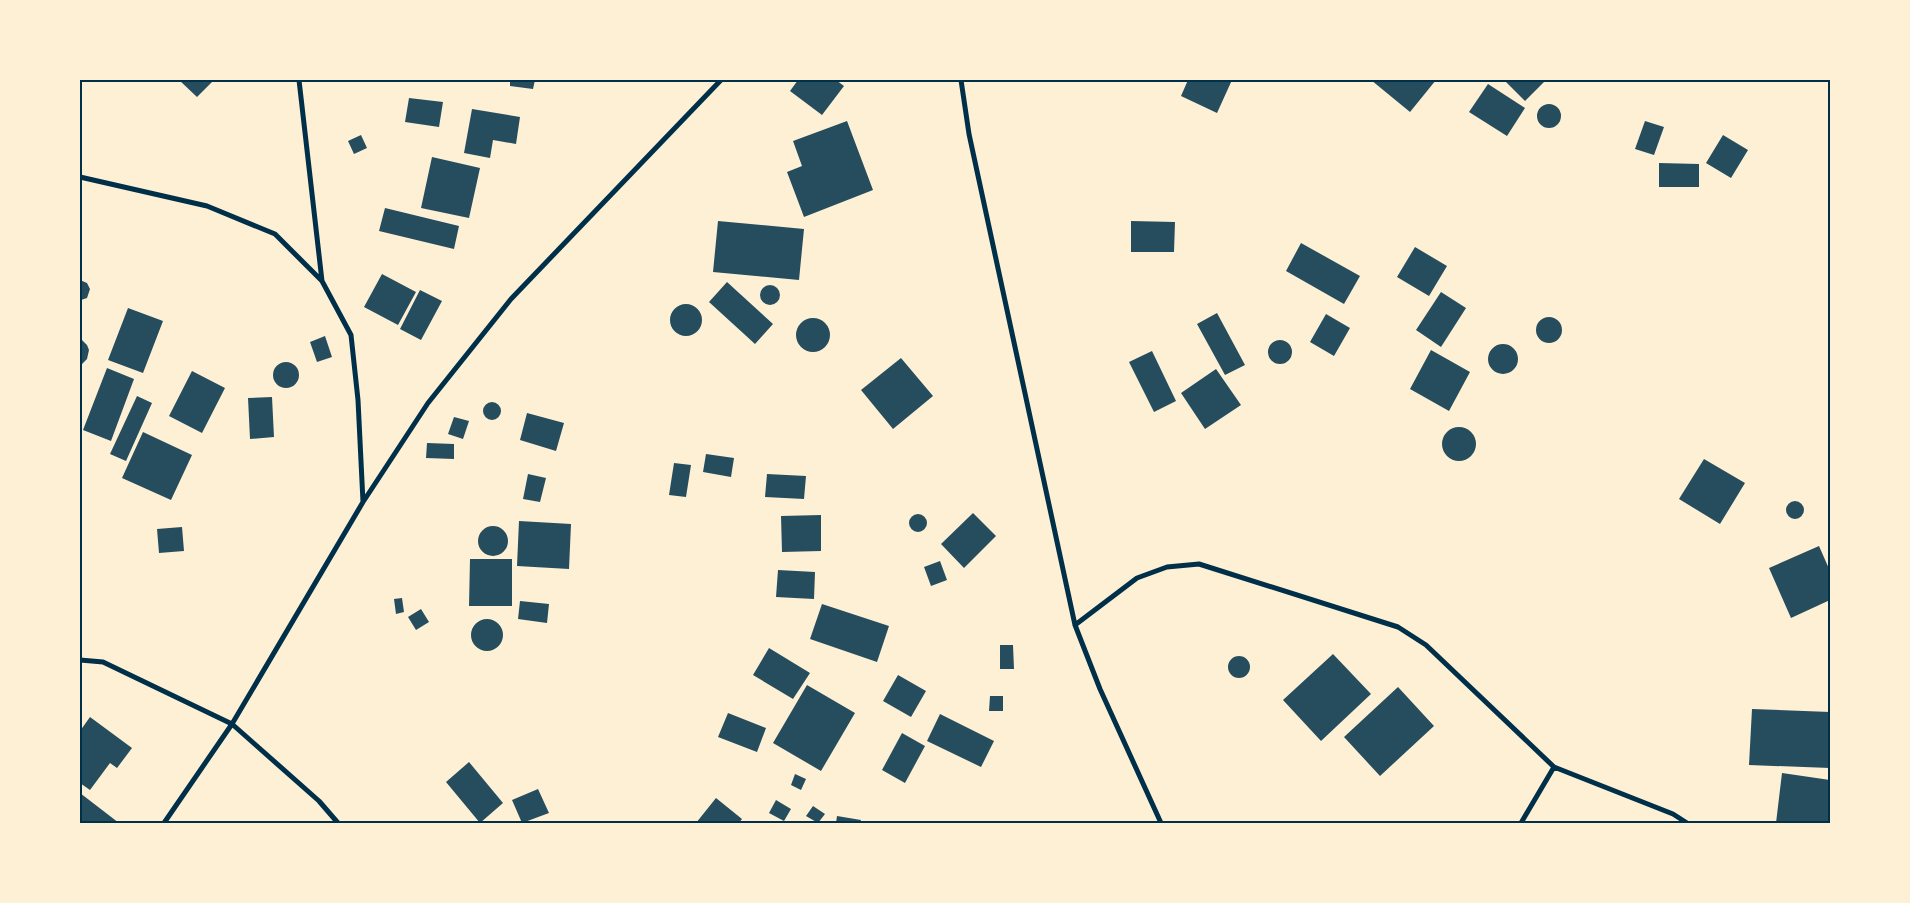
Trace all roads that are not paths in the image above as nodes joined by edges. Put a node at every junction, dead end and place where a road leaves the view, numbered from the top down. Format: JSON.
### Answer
{"nodes":[{"id":1,"x":299,"y":80,"type":"edge"},
{"id":2,"x":721,"y":80,"type":"edge"},
{"id":3,"x":961,"y":80,"type":"edge"},
{"id":4,"x":80,"y":177,"type":"edge"},
{"id":5,"x":322,"y":281,"type":"junction"},
{"id":6,"x":363,"y":502,"type":"junction"},
{"id":7,"x":1075,"y":625,"type":"junction"},
{"id":8,"x":80,"y":660,"type":"edge"},
{"id":9,"x":232,"y":724,"type":"junction"},
{"id":10,"x":1554,"y":767,"type":"junction"},
{"id":11,"x":164,"y":823,"type":"edge"},
{"id":12,"x":338,"y":823,"type":"edge"},
{"id":13,"x":1161,"y":823,"type":"edge"},
{"id":14,"x":1520,"y":823,"type":"edge"},
{"id":15,"x":1688,"y":823,"type":"edge"}],
"edges":[{"from":1,"to":5,"type":"street"},
{"from":2,"to":6,"type":"street"},
{"from":3,"to":7,"type":"street"},
{"from":4,"to":5,"type":"street"},
{"from":5,"to":6,"type":"street"},
{"from":6,"to":9,"type":"street"},
{"from":7,"to":10,"type":"street"},
{"from":7,"to":13,"type":"street"},
{"from":8,"to":9,"type":"street"},
{"from":9,"to":11,"type":"street"},
{"from":9,"to":12,"type":"street"},
{"from":10,"to":14,"type":"street"},
{"from":10,"to":15,"type":"street"}]}
